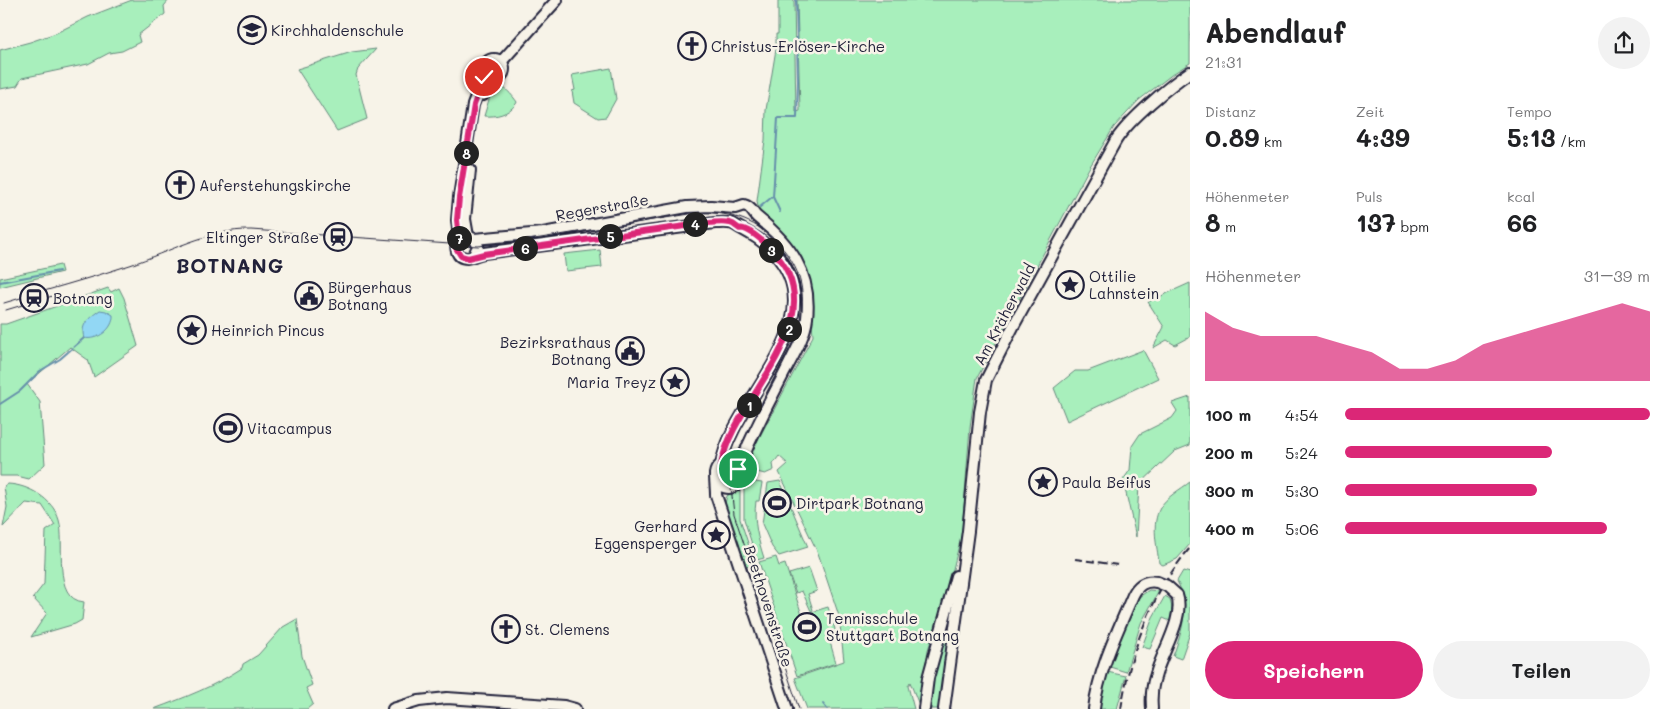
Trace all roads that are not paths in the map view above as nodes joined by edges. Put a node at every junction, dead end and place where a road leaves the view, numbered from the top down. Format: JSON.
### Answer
{"nodes":[{"id":1,"x":557,"y":0,"type":"edge"},
{"id":2,"x":501,"y":62,"type":"junction"},
{"id":3,"x":1190,"y":72,"type":"edge"},
{"id":4,"x":489,"y":76,"type":"junction"},
{"id":5,"x":735,"y":208,"type":"junction"},
{"id":6,"x":755,"y":216,"type":"junction"},
{"id":7,"x":733,"y":224,"type":"junction"},
{"id":8,"x":744,"y":229,"type":"junction"},
{"id":9,"x":467,"y":238,"type":"junction"},
{"id":10,"x":474,"y":255,"type":"junction"},
{"id":11,"x":721,"y":466,"type":"junction"},
{"id":12,"x":739,"y":473,"type":"junction"},
{"id":13,"x":716,"y":481,"type":"junction"},
{"id":14,"x":728,"y":488,"type":"junction"},
{"id":15,"x":722,"y":512,"type":"junction"},
{"id":16,"x":965,"y":552,"type":"junction"},
{"id":17,"x":959,"y":600,"type":"junction"},
{"id":18,"x":948,"y":608,"type":"junction"},
{"id":19,"x":393,"y":709,"type":"edge"},
{"id":20,"x":575,"y":709,"type":"edge"},
{"id":21,"x":787,"y":709,"type":"edge"},
{"id":22,"x":924,"y":709,"type":"edge"},
{"id":23,"x":944,"y":709,"type":"edge"},
{"id":24,"x":1094,"y":709,"type":"edge"},
{"id":25,"x":1152,"y":709,"type":"edge"}],
"edges":[{"from":1,"to":2,"type":"main road"},
{"from":2,"to":4,"type":"main road"},
{"from":2,"to":4,"type":"main road"},
{"from":3,"to":16,"type":"main road","name":"Am Kräherwald"},
{"from":4,"to":9,"type":"main road"},
{"from":5,"to":6,"type":"main road","name":"Regerstraße"},
{"from":5,"to":7,"type":"main road"},
{"from":5,"to":9,"type":"main road","name":"Regerstraße"},
{"from":6,"to":8,"type":"main road"},
{"from":6,"to":12,"type":"main road","name":"Regerstraße"},
{"from":7,"to":8,"type":"main road","name":"Regerstraße"},
{"from":7,"to":10,"type":"main road","name":"Regerstraße"},
{"from":8,"to":11,"type":"main road","name":"Regerstraße"},
{"from":9,"to":10,"type":"main road"},
{"from":9,"to":10,"type":"main road"},
{"from":11,"to":12,"type":"main road"},
{"from":11,"to":13,"type":"main road","name":"Beethovenstraße"},
{"from":12,"to":14,"type":"main road"},
{"from":13,"to":14,"type":"main road"},
{"from":13,"to":15,"type":"main road","name":"Beethovenstraße"},
{"from":14,"to":15,"type":"main road"},
{"from":15,"to":21,"type":"main road","name":"Beethovenstraße"},
{"from":16,"to":17,"type":"main road","name":"Am Kräherwald"},
{"from":16,"to":18,"type":"main road"},
{"from":17,"to":18,"type":"main road"},
{"from":17,"to":23,"type":"main road","name":"Am Kräherwald"},
{"from":18,"to":22,"type":"main road"},
{"from":19,"to":20,"type":"main road"},
{"from":24,"to":25,"type":"main road","bridge":true}]}
